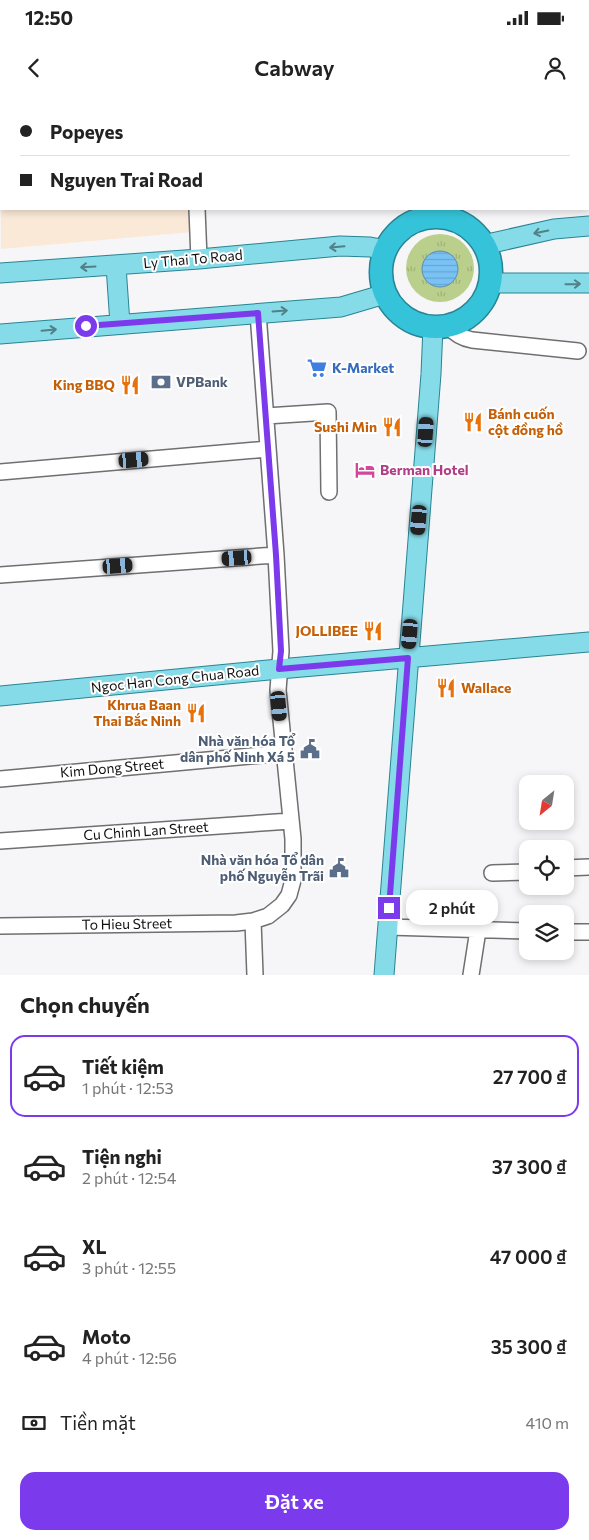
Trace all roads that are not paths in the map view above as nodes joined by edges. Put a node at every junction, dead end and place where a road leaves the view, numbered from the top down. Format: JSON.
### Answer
{"nodes":[{"id":1,"x":197,"y":210,"type":"edge"},
{"id":2,"x":441,"y":213,"type":"edge"},
{"id":3,"x":589,"y":226,"type":"edge"},
{"id":4,"x":483,"y":245,"type":"junction"},
{"id":5,"x":386,"y":250,"type":"junction"},
{"id":6,"x":199,"y":259,"type":"junction"},
{"id":7,"x":116,"y":266,"type":"junction"},
{"id":8,"x":0,"y":273,"type":"edge"},
{"id":9,"x":489,"y":283,"type":"junction"},
{"id":10,"x":589,"y":283,"type":"edge"},
{"id":11,"x":386,"y":294,"type":"junction"},
{"id":12,"x":258,"y":313,"type":"junction"},
{"id":13,"x":120,"y":324,"type":"junction"},
{"id":14,"x":440,"y":326,"type":"junction"},
{"id":15,"x":0,"y":334,"type":"edge"},
{"id":16,"x":578,"y":351,"type":"dead end"},
{"id":17,"x":266,"y":416,"type":"junction"},
{"id":18,"x":268,"y":449,"type":"junction"},
{"id":19,"x":0,"y":472,"type":"edge"},
{"id":20,"x":329,"y":492,"type":"dead end"},
{"id":21,"x":276,"y":555,"type":"junction"},
{"id":22,"x":0,"y":575,"type":"edge"},
{"id":23,"x":589,"y":642,"type":"edge"},
{"id":24,"x":408,"y":658,"type":"junction"},
{"id":25,"x":279,"y":669,"type":"junction"},
{"id":26,"x":0,"y":696,"type":"edge"},
{"id":27,"x":284,"y":753,"type":"junction"},
{"id":28,"x":0,"y":779,"type":"edge"},
{"id":29,"x":291,"y":821,"type":"junction"},
{"id":30,"x":0,"y":841,"type":"edge"},
{"id":31,"x":589,"y":867,"type":"edge"},
{"id":32,"x":574,"y":868,"type":"edge"},
{"id":33,"x":519,"y":872,"type":"edge"},
{"id":34,"x":492,"y":873,"type":"dead end"},
{"id":35,"x":253,"y":921,"type":"junction"},
{"id":36,"x":0,"y":926,"type":"edge"},
{"id":37,"x":388,"y":927,"type":"junction"},
{"id":38,"x":478,"y":930,"type":"junction"},
{"id":39,"x":519,"y":931,"type":"edge"},
{"id":40,"x":574,"y":932,"type":"edge"},
{"id":41,"x":589,"y":932,"type":"edge"},
{"id":42,"x":255,"y":975,"type":"edge"},
{"id":43,"x":384,"y":975,"type":"edge"},
{"id":44,"x":471,"y":975,"type":"edge"}],
"edges":[{"from":1,"to":6,"type":"street"},
{"from":2,"to":4,"type":"highway"},
{"from":2,"to":5,"type":"highway"},
{"from":3,"to":4,"type":"main road","one_way":true},
{"from":4,"to":9,"type":"highway"},
{"from":5,"to":6,"type":"main road","name":"Ly Thai To Road","one_way":true},
{"from":5,"to":11,"type":"highway"},
{"from":6,"to":7,"type":"main road","name":"Ly Thai To Road"},
{"from":7,"to":8,"type":"main road","name":"Ly Thai To Road","one_way":true},
{"from":7,"to":13,"type":"main road"},
{"from":9,"to":10,"type":"main road","one_way":true},
{"from":9,"to":14,"type":"highway"},
{"from":12,"to":11,"type":"main road","one_way":true},
{"from":11,"to":14,"type":"highway"},
{"from":12,"to":13,"type":"main road"},
{"from":12,"to":17,"type":"street"},
{"from":15,"to":13,"type":"main road","one_way":true},
{"from":14,"to":16,"type":"street"},
{"from":14,"to":24,"type":"main road"},
{"from":17,"to":18,"type":"street"},
{"from":17,"to":20,"type":"street"},
{"from":18,"to":19,"type":"street"},
{"from":18,"to":21,"type":"street"},
{"from":21,"to":22,"type":"street"},
{"from":21,"to":25,"type":"street"},
{"from":23,"to":24,"type":"main road","name":"Ngoc Han Cong Chua Road"},
{"from":24,"to":25,"type":"main road","name":"Ngoc Han Cong Chua Road"},
{"from":24,"to":37,"type":"main road"},
{"from":25,"to":26,"type":"main road","name":"Ngoc Han Cong Chua Road"},
{"from":25,"to":27,"type":"street"},
{"from":27,"to":28,"type":"street","name":"Kim Dong Street"},
{"from":27,"to":29,"type":"street"},
{"from":29,"to":30,"type":"street","name":"Cu Chinh Lan Street"},
{"from":29,"to":35,"type":"street"},
{"from":31,"to":32,"type":"street"},
{"from":33,"to":34,"type":"street"},
{"from":35,"to":36,"type":"street","name":"To Hieu Street"},
{"from":35,"to":42,"type":"street"},
{"from":37,"to":38,"type":"street"},
{"from":37,"to":43,"type":"main road"},
{"from":38,"to":39,"type":"street"},
{"from":38,"to":44,"type":"street"},
{"from":40,"to":41,"type":"street"}]}
